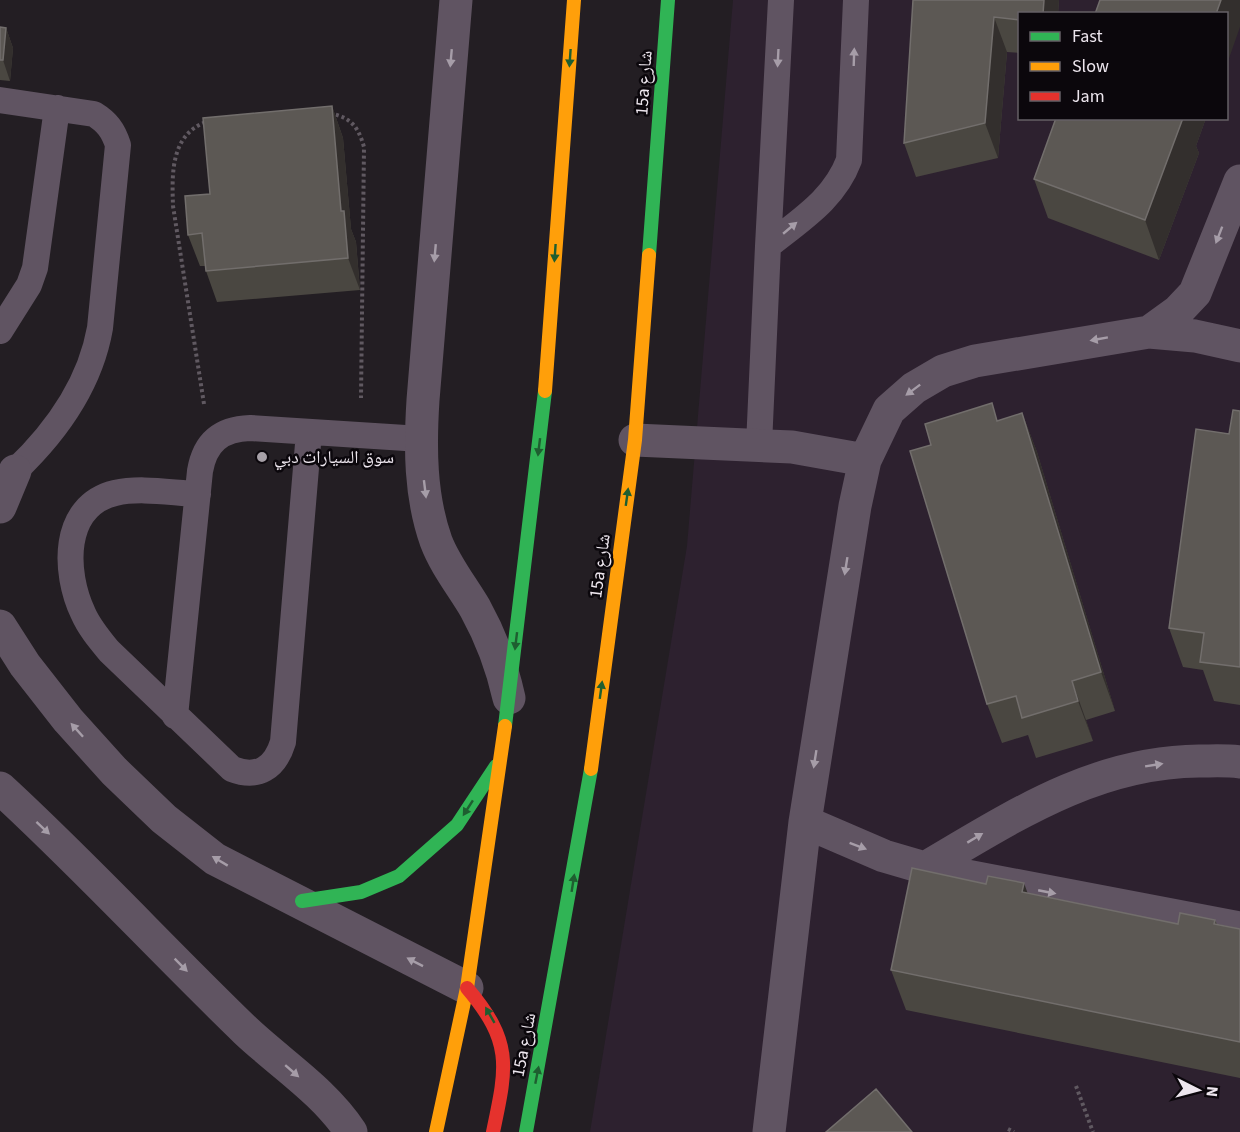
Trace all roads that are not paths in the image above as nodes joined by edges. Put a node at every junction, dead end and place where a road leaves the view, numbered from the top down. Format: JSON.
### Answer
{"nodes":[{"id":1,"x":456,"y":0,"type":"edge"},
{"id":2,"x":574,"y":0,"type":"edge"},
{"id":3,"x":668,"y":0,"type":"edge"},
{"id":4,"x":781,"y":0,"type":"edge"},
{"id":5,"x":856,"y":0,"type":"edge"},
{"id":6,"x":0,"y":100,"type":"edge"},
{"id":7,"x":57,"y":108,"type":"junction"},
{"id":8,"x":1240,"y":181,"type":"edge"},
{"id":9,"x":768,"y":246,"type":"junction"},
{"id":10,"x":0,"y":331,"type":"edge"},
{"id":11,"x":1149,"y":332,"type":"junction"},
{"id":12,"x":1240,"y":346,"type":"edge"},
{"id":13,"x":309,"y":432,"type":"junction"},
{"id":14,"x":421,"y":439,"type":"junction"},
{"id":15,"x":635,"y":440,"type":"junction"},
{"id":16,"x":759,"y":445,"type":"junction"},
{"id":17,"x":865,"y":460,"type":"junction"},
{"id":18,"x":7,"y":474,"type":"edge"},
{"id":19,"x":198,"y":494,"type":"junction"},
{"id":20,"x":0,"y":507,"type":"edge"},
{"id":21,"x":0,"y":626,"type":"edge"},
{"id":22,"x":509,"y":699,"type":"junction"},
{"id":23,"x":175,"y":716,"type":"junction"},
{"id":24,"x":500,"y":760,"type":"junction"},
{"id":25,"x":1240,"y":762,"type":"edge"},
{"id":26,"x":0,"y":788,"type":"edge"},
{"id":27,"x":805,"y":822,"type":"junction"},
{"id":28,"x":925,"y":868,"type":"junction"},
{"id":29,"x":302,"y":901,"type":"junction"},
{"id":30,"x":1240,"y":928,"type":"edge"},
{"id":31,"x":467,"y":988,"type":"junction"},
{"id":32,"x":351,"y":1132,"type":"edge"},
{"id":33,"x":436,"y":1132,"type":"edge"},
{"id":34,"x":493,"y":1132,"type":"edge"},
{"id":35,"x":526,"y":1132,"type":"edge"},
{"id":36,"x":769,"y":1132,"type":"edge"}],
"edges":[{"from":1,"to":14,"type":"street","one_way":true},
{"from":2,"to":22,"type":"main road","one_way":true},
{"from":3,"to":15,"type":"main road","name":"15a شارع"},
{"from":4,"to":9,"type":"lane","one_way":true},
{"from":9,"to":5,"type":"lane","one_way":true},
{"from":6,"to":7,"type":"lane"},
{"from":7,"to":10,"type":"lane"},
{"from":7,"to":18,"type":"lane"},
{"from":8,"to":11,"type":"street","one_way":true},
{"from":9,"to":16,"type":"lane"},
{"from":11,"to":12,"type":"street"},
{"from":11,"to":17,"type":"street","one_way":true},
{"from":13,"to":14,"type":"lane"},
{"from":13,"to":19,"type":"lane"},
{"from":13,"to":23,"type":"lane"},
{"from":14,"to":22,"type":"street","one_way":true},
{"from":15,"to":16,"type":"street"},
{"from":35,"to":15,"type":"main road","name":"15a شارع","one_way":true},
{"from":16,"to":17,"type":"street"},
{"from":17,"to":27,"type":"street","one_way":true},
{"from":18,"to":20,"type":"street"},
{"from":19,"to":23,"type":"lane"},
{"from":19,"to":23,"type":"lane"},
{"from":29,"to":21,"type":"street","one_way":true},
{"from":22,"to":24,"type":"main road"},
{"from":24,"to":29,"type":"main road","one_way":true},
{"from":24,"to":31,"type":"main road"},
{"from":28,"to":25,"type":"street","one_way":true},
{"from":26,"to":32,"type":"street","one_way":true},
{"from":27,"to":28,"type":"street","one_way":true},
{"from":27,"to":36,"type":"street"},
{"from":28,"to":30,"type":"street","one_way":true},
{"from":31,"to":29,"type":"street","one_way":true},
{"from":31,"to":33,"type":"main road"},
{"from":34,"to":31,"type":"main road","one_way":true}]}
